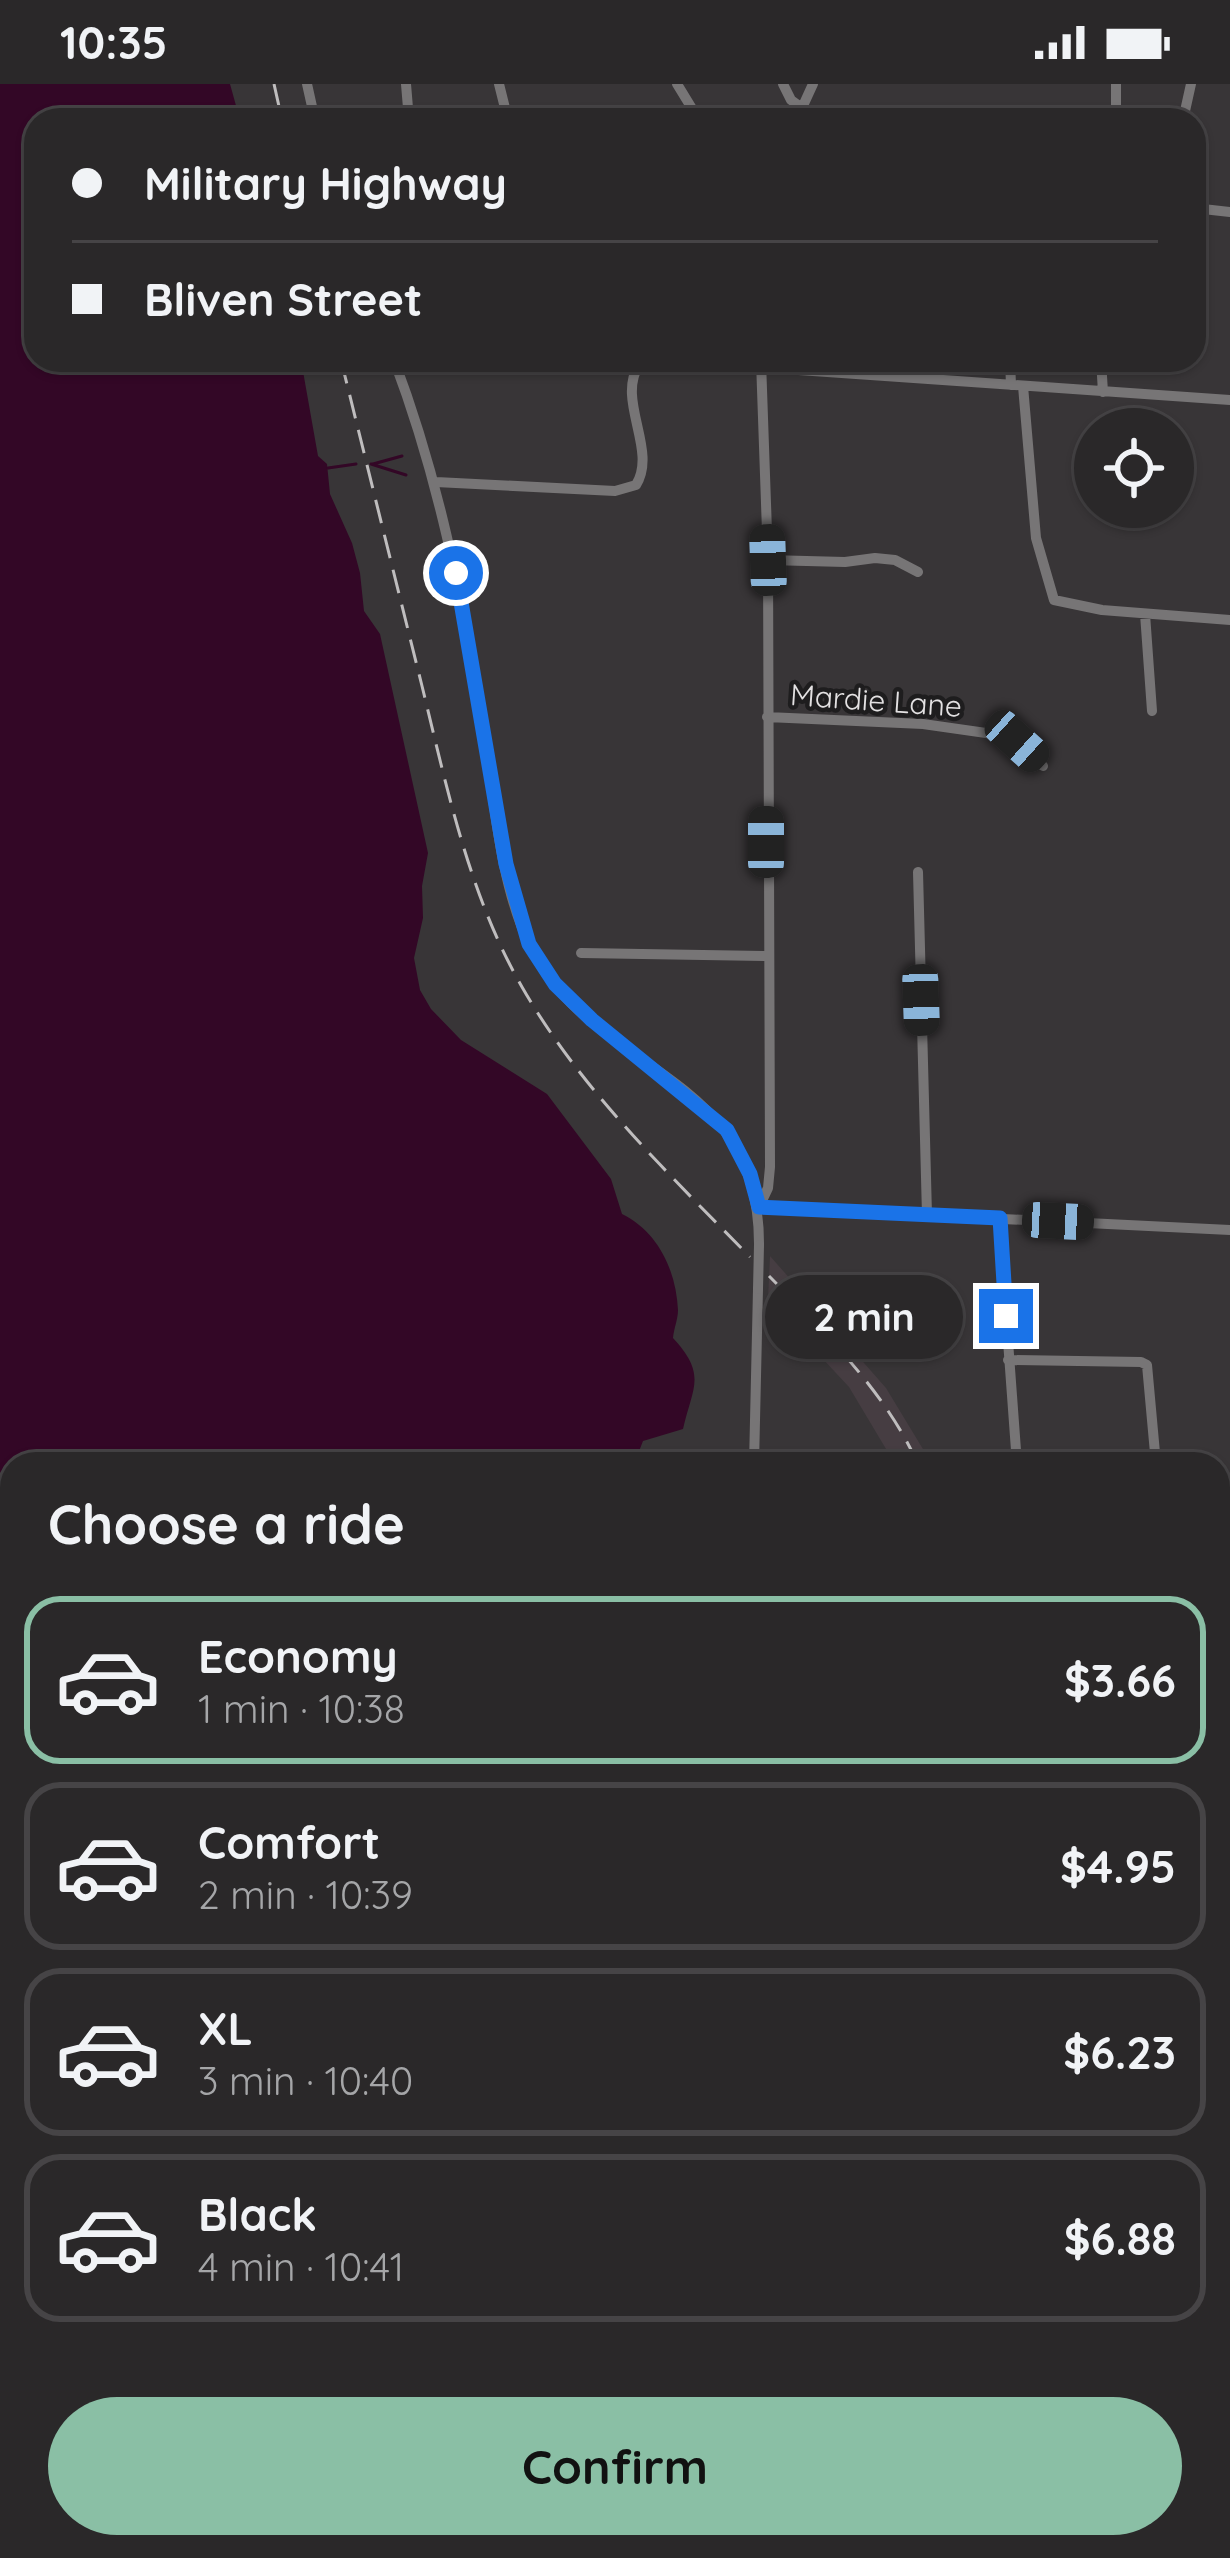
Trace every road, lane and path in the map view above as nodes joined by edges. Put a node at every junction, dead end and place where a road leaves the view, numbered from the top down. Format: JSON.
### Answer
{"nodes":[{"id":1,"x":398,"y":372,"type":"edge"},
{"id":2,"x":635,"y":372,"type":"edge"},
{"id":3,"x":761,"y":372,"type":"edge"},
{"id":4,"x":857,"y":372,"type":"edge"},
{"id":5,"x":932,"y":372,"type":"edge"},
{"id":6,"x":1013,"y":372,"type":"edge"},
{"id":7,"x":1102,"y":372,"type":"edge"},
{"id":8,"x":932,"y":379,"type":"junction"},
{"id":9,"x":1017,"y":385,"type":"junction"},
{"id":10,"x":1103,"y":392,"type":"junction"},
{"id":11,"x":1230,"y":400,"type":"edge"},
{"id":12,"x":436,"y":482,"type":"junction"},
{"id":13,"x":768,"y":560,"type":"junction"},
{"id":14,"x":918,"y":572,"type":"dead end"},
{"id":15,"x":1145,"y":614,"type":"junction"},
{"id":16,"x":1230,"y":620,"type":"edge"},
{"id":17,"x":1152,"y":711,"type":"dead end"},
{"id":18,"x":767,"y":717,"type":"junction"},
{"id":19,"x":1042,"y":766,"type":"dead end"},
{"id":20,"x":918,"y":872,"type":"dead end"},
{"id":21,"x":581,"y":952,"type":"dead end"},
{"id":22,"x":767,"y":956,"type":"junction"},
{"id":23,"x":759,"y":1207,"type":"junction"},
{"id":24,"x":927,"y":1215,"type":"junction"},
{"id":25,"x":1000,"y":1218,"type":"junction"},
{"id":26,"x":1230,"y":1230,"type":"edge"},
{"id":27,"x":1008,"y":1360,"type":"junction"},
{"id":28,"x":754,"y":1452,"type":"edge"},
{"id":29,"x":1016,"y":1452,"type":"edge"},
{"id":30,"x":1155,"y":1452,"type":"edge"}],
"edges":[{"from":1,"to":12,"type":"street"},
{"from":2,"to":12,"type":"street"},
{"from":3,"to":13,"type":"street"},
{"from":4,"to":8,"type":"street"},
{"from":5,"to":8,"type":"street"},
{"from":6,"to":9,"type":"street"},
{"from":7,"to":10,"type":"street"},
{"from":8,"to":9,"type":"street"},
{"from":9,"to":10,"type":"street"},
{"from":9,"to":15,"type":"street"},
{"from":10,"to":11,"type":"street"},
{"from":12,"to":23,"type":"street"},
{"from":13,"to":14,"type":"street"},
{"from":13,"to":18,"type":"street"},
{"from":15,"to":16,"type":"street"},
{"from":15,"to":17,"type":"street"},
{"from":18,"to":19,"type":"street","name":"Mardie Lane"},
{"from":18,"to":22,"type":"street"},
{"from":20,"to":24,"type":"street"},
{"from":21,"to":22,"type":"street"},
{"from":22,"to":23,"type":"street"},
{"from":23,"to":24,"type":"street"},
{"from":23,"to":28,"type":"street","bridge":true},
{"from":24,"to":25,"type":"street"},
{"from":25,"to":26,"type":"street"},
{"from":25,"to":27,"type":"street"},
{"from":27,"to":29,"type":"street"},
{"from":27,"to":30,"type":"street"}]}
